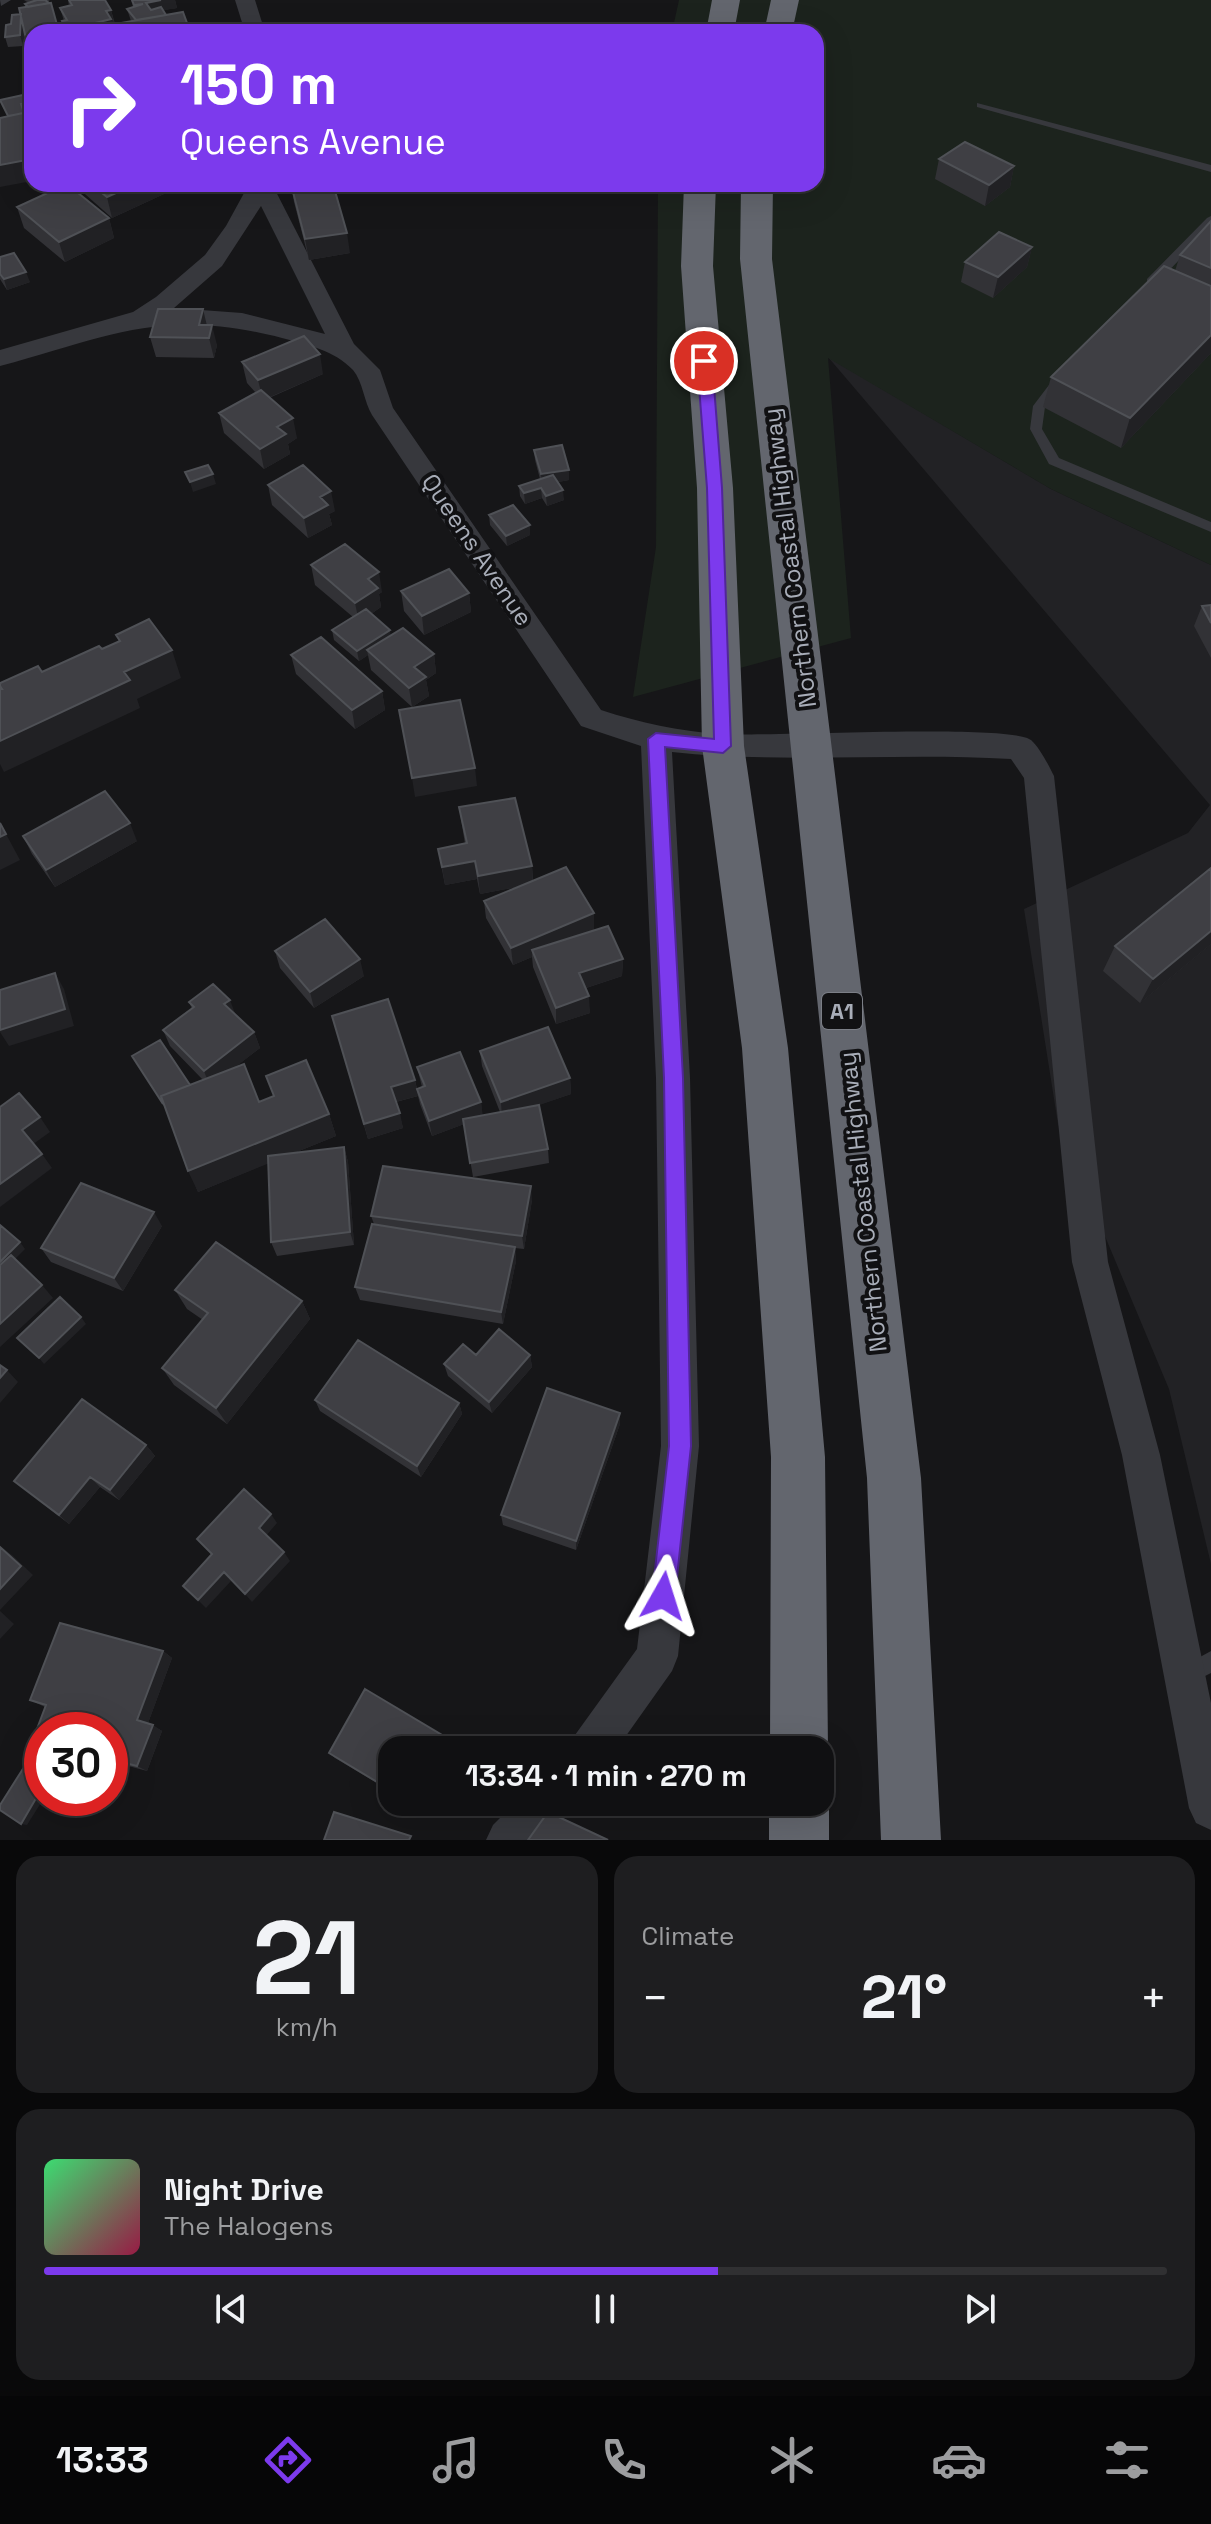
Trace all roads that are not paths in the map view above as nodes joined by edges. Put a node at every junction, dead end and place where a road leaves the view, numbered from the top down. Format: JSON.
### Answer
{"nodes":[{"id":1,"x":245,"y":0,"type":"edge"},
{"id":2,"x":726,"y":0,"type":"edge"},
{"id":3,"x":785,"y":0,"type":"edge"},
{"id":4,"x":252,"y":24,"type":"edge"},
{"id":5,"x":722,"y":24,"type":"edge"},
{"id":6,"x":780,"y":24,"type":"edge"},
{"id":7,"x":981,"y":105,"type":"dead end"},
{"id":8,"x":1211,"y":169,"type":"edge"},
{"id":9,"x":257,"y":192,"type":"edge"},
{"id":10,"x":265,"y":192,"type":"edge"},
{"id":11,"x":700,"y":192,"type":"edge"},
{"id":12,"x":757,"y":192,"type":"edge"},
{"id":13,"x":1211,"y":220,"type":"edge"},
{"id":14,"x":1139,"y":294,"type":"edge"},
{"id":15,"x":137,"y":319,"type":"junction"},
{"id":16,"x":344,"y":348,"type":"junction"},
{"id":17,"x":0,"y":358,"type":"edge"},
{"id":18,"x":1066,"y":373,"type":"edge"},
{"id":19,"x":1211,"y":527,"type":"edge"},
{"id":20,"x":656,"y":739,"type":"junction"},
{"id":21,"x":723,"y":746,"type":"junction"},
{"id":22,"x":812,"y":748,"type":"junction"},
{"id":23,"x":1199,"y":1668,"type":"edge"},
{"id":24,"x":600,"y":1736,"type":"edge"},
{"id":25,"x":799,"y":1736,"type":"edge"},
{"id":26,"x":1211,"y":1808,"type":"edge"},
{"id":27,"x":533,"y":1816,"type":"edge"},
{"id":28,"x":799,"y":1816,"type":"edge"},
{"id":29,"x":508,"y":1840,"type":"edge"},
{"id":30,"x":799,"y":1840,"type":"edge"},
{"id":31,"x":911,"y":1840,"type":"edge"}],
"edges":[{"from":1,"to":4,"type":"street"},
{"from":2,"to":5,"type":"highway"},
{"from":3,"to":6,"type":"highway"},
{"from":7,"to":8,"type":"lane"},
{"from":9,"to":15,"type":"street"},
{"from":10,"to":16,"type":"street","name":"Queens Avenue"},
{"from":11,"to":21,"type":"highway"},
{"from":12,"to":22,"type":"highway","name":"Northern Coastal Highway","number":"A1"},
{"from":13,"to":14,"type":"lane"},
{"from":15,"to":16,"type":"street"},
{"from":15,"to":17,"type":"street"},
{"from":16,"to":20,"type":"street","name":"Queens Avenue"},
{"from":18,"to":19,"type":"lane"},
{"from":20,"to":21,"type":"street","name":"Queens Avenue"},
{"from":20,"to":24,"type":"street"},
{"from":21,"to":22,"type":"street","name":"Queens Avenue"},
{"from":21,"to":25,"type":"highway"},
{"from":22,"to":23,"type":"street","name":"Queens Avenue"},
{"from":22,"to":31,"type":"highway","name":"Northern Coastal Highway","number":"A1"},
{"from":23,"to":26,"type":"street"},
{"from":27,"to":29,"type":"street"},
{"from":28,"to":30,"type":"highway"}]}
